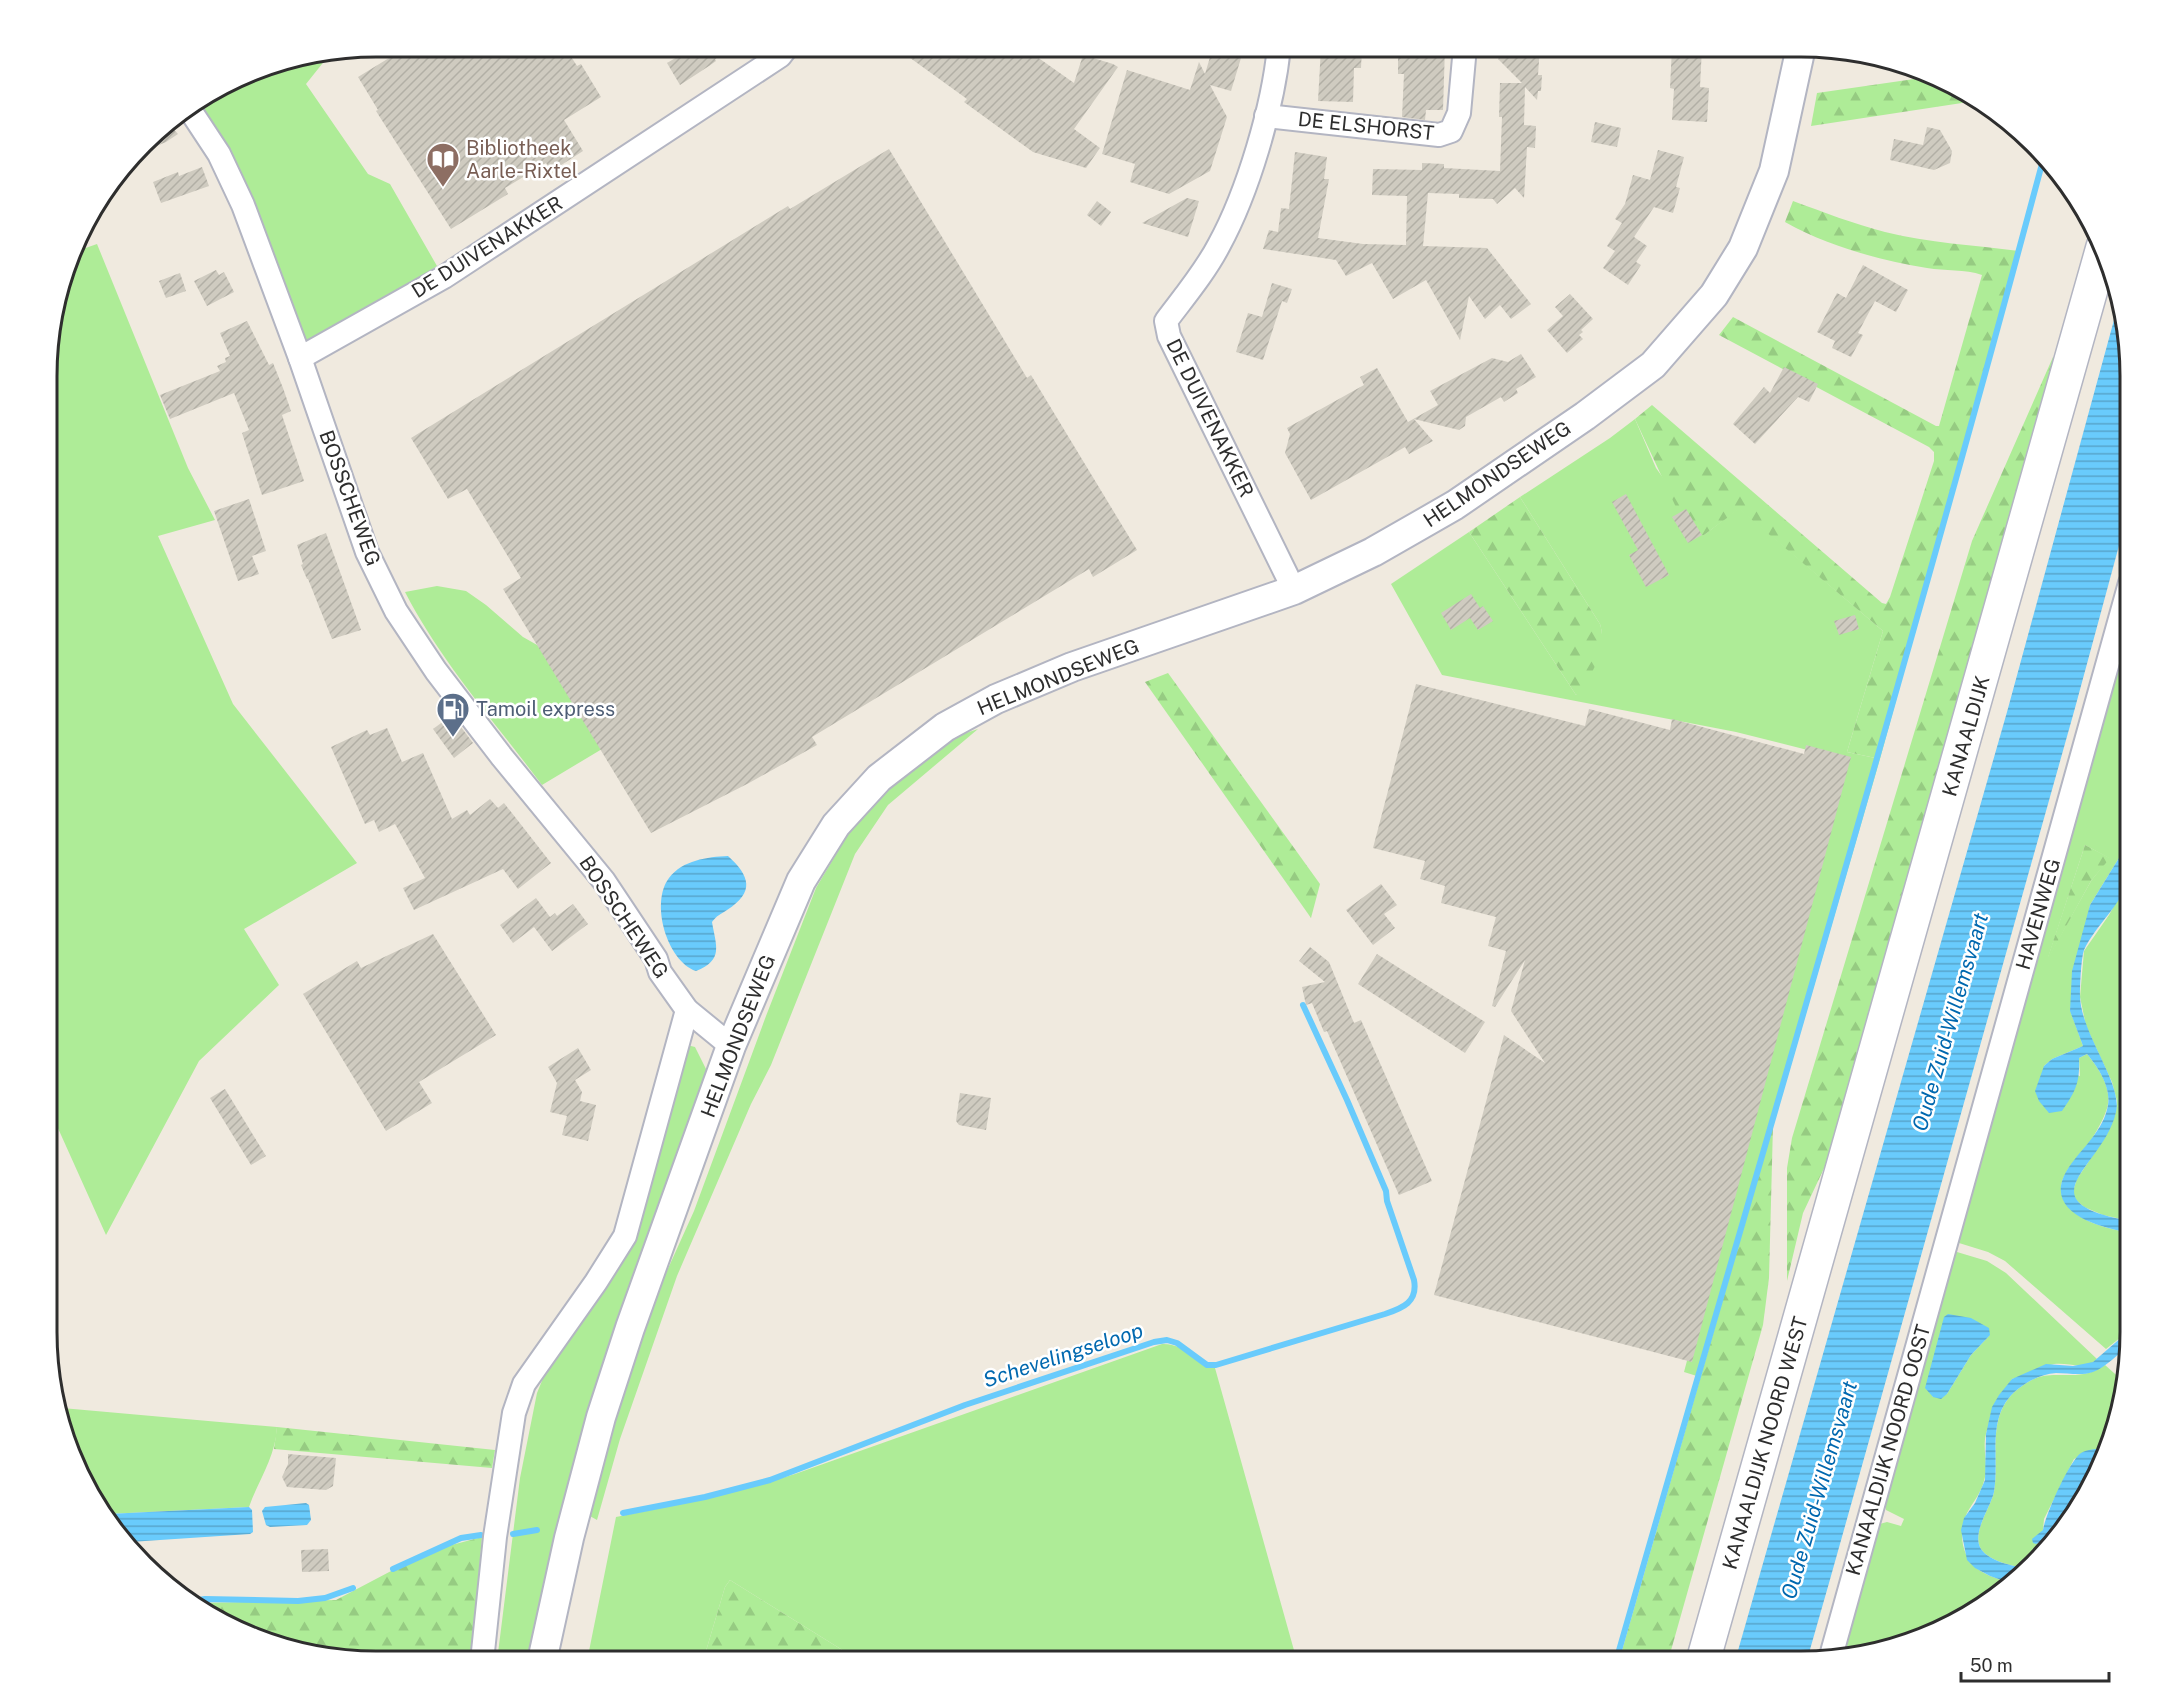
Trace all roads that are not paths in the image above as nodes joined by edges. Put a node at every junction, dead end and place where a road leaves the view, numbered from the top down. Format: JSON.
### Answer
{"nodes":[{"id":1,"x":778,"y":57,"type":"edge"},
{"id":2,"x":1277,"y":57,"type":"edge"},
{"id":3,"x":1464,"y":57,"type":"edge"},
{"id":4,"x":1799,"y":57,"type":"edge"},
{"id":5,"x":193,"y":115,"type":"edge"},
{"id":6,"x":1266,"y":116,"type":"junction"},
{"id":7,"x":2099,"y":262,"type":"edge"},
{"id":8,"x":300,"y":358,"type":"junction"},
{"id":9,"x":1294,"y":590,"type":"junction"},
{"id":10,"x":2120,"y":619,"type":"edge"},
{"id":11,"x":687,"y":1010,"type":"junction"},
{"id":12,"x":731,"y":1046,"type":"junction"},
{"id":13,"x":1827,"y":1224,"type":"joint"},
{"id":14,"x":1945,"y":1244,"type":"joint"},
{"id":15,"x":1833,"y":1649,"type":"edge"},
{"id":16,"x":483,"y":1651,"type":"edge"},
{"id":17,"x":544,"y":1651,"type":"edge"},
{"id":18,"x":1706,"y":1651,"type":"edge"}],
"edges":[{"from":1,"to":8,"type":"street","name":"DE DUIVENAKKER"},
{"from":2,"to":6,"type":"street","name":"DE DUIVENAKKER"},
{"from":3,"to":6,"type":"street","name":"DE ELSHORST"},
{"from":4,"to":9,"type":"street","name":"HELMONDSEWEG"},
{"from":5,"to":8,"type":"street","name":"BOSSCHEWEG"},
{"from":6,"to":9,"type":"street","name":"DE DUIVENAKKER"},
{"from":7,"to":13,"type":"main road","name":"KANAALDIJK"},
{"from":8,"to":11,"type":"street","name":"BOSSCHEWEG"},
{"from":9,"to":12,"type":"street","name":"HELMONDSEWEG"},
{"from":10,"to":14,"type":"street","name":"HAVENWEG"},
{"from":11,"to":12,"type":"street","name":"BOSSCHEWEG"},
{"from":11,"to":16,"type":"street"},
{"from":12,"to":17,"type":"street","name":"HELMONDSEWEG"},
{"from":13,"to":18,"type":"main road","name":"KANAALDIJK NOORD WEST"},
{"from":14,"to":15,"type":"street","name":"KANAALDIJK NOORD OOST"}]}
